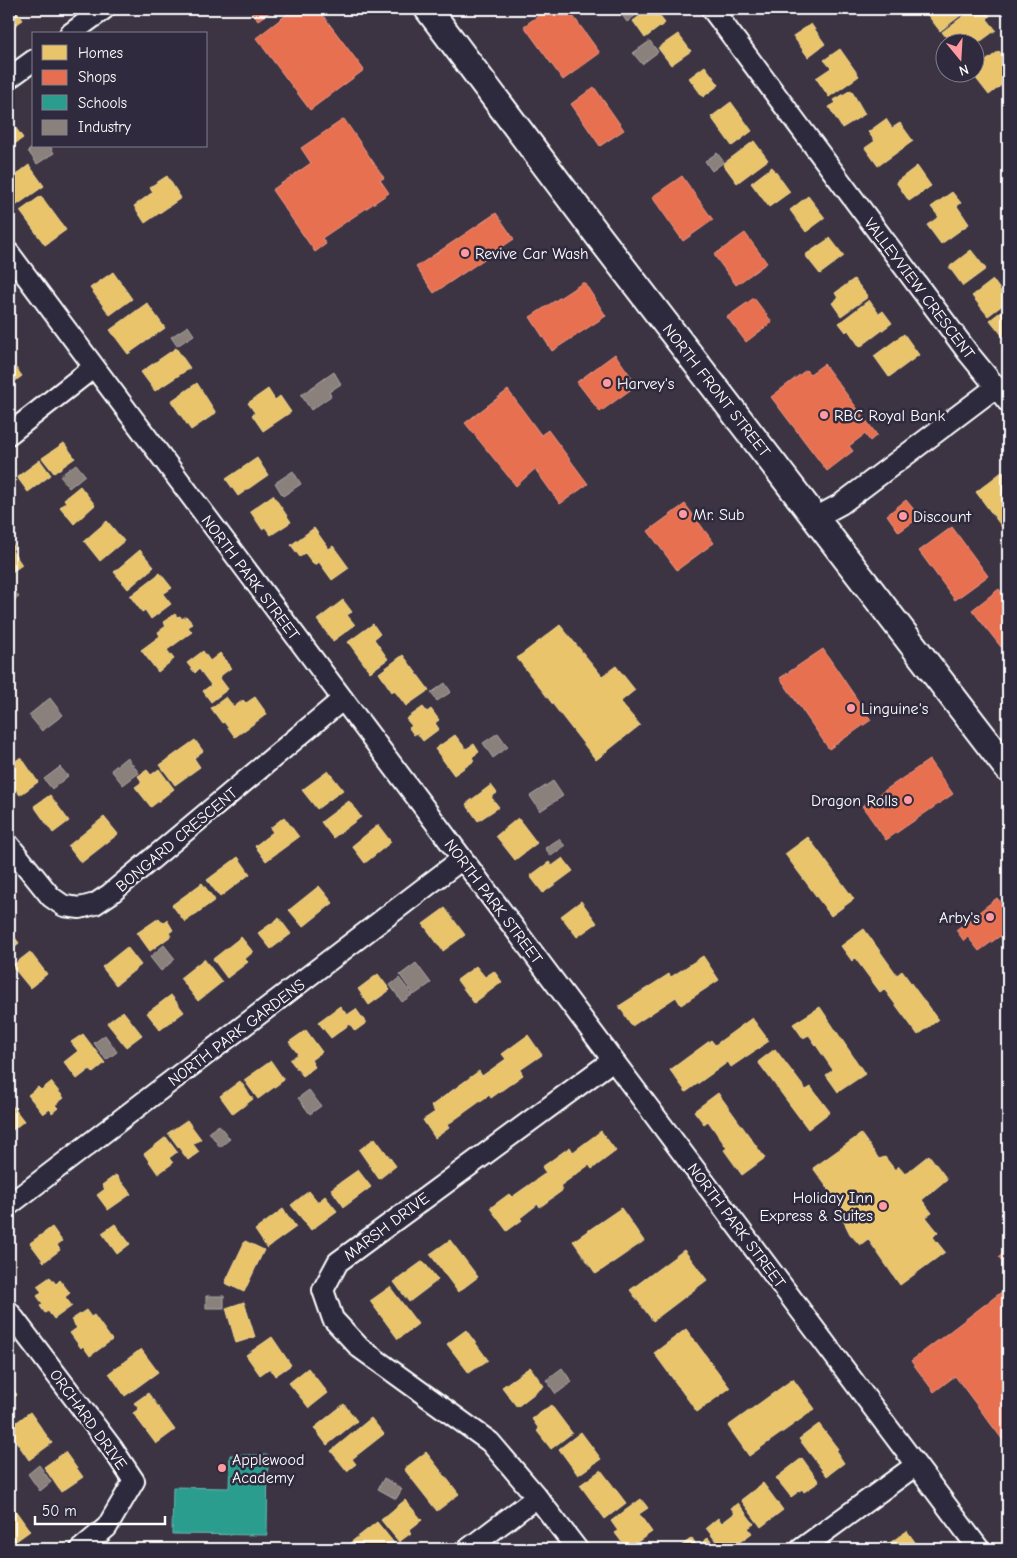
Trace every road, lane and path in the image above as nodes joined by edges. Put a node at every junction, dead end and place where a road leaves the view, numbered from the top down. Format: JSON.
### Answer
{"nodes":[{"id":1,"x":104,"y":9,"type":"edge"},
{"id":2,"x":428,"y":9,"type":"edge"},
{"id":3,"x":712,"y":9,"type":"edge"},
{"id":4,"x":73,"y":32,"type":"edge"},
{"id":5,"x":32,"y":61,"type":"edge"},
{"id":6,"x":9,"y":78,"type":"edge"},
{"id":7,"x":9,"y":253,"type":"edge"},
{"id":8,"x":94,"y":367,"type":"junction"},
{"id":9,"x":996,"y":387,"type":"junction"},
{"id":10,"x":1008,"y":402,"type":"edge"},
{"id":11,"x":9,"y":434,"type":"edge"},
{"id":12,"x":815,"y":518,"type":"junction"},
{"id":13,"x":343,"y":699,"type":"junction"},
{"id":14,"x":1008,"y":769,"type":"edge"},
{"id":15,"x":9,"y":845,"type":"edge"},
{"id":16,"x":462,"y":859,"type":"junction"},
{"id":17,"x":613,"y":1060,"type":"junction"},
{"id":18,"x":9,"y":1205,"type":"edge"},
{"id":19,"x":9,"y":1312,"type":"edge"},
{"id":20,"x":916,"y":1465,"type":"junction"},
{"id":21,"x":537,"y":1497,"type":"junction"},
{"id":22,"x":81,"y":1549,"type":"edge"},
{"id":23,"x":468,"y":1549,"type":"edge"},
{"id":24,"x":577,"y":1549,"type":"edge"},
{"id":25,"x":801,"y":1549,"type":"edge"},
{"id":26,"x":979,"y":1549,"type":"edge"}],
"edges":[{"from":1,"to":4,"type":"street"},
{"from":2,"to":12,"type":"main road","name":"NORTH FRONT STREET"},
{"from":3,"to":9,"type":"street","name":"VALLEYVIEW CRESCENT"},
{"from":5,"to":6,"type":"street"},
{"from":7,"to":8,"type":"street","name":"NORTH PARK STREET"},
{"from":8,"to":11,"type":"street"},
{"from":8,"to":13,"type":"street","name":"NORTH PARK STREET"},
{"from":9,"to":10,"type":"street","name":"VALLEYVIEW CRESCENT"},
{"from":9,"to":12,"type":"street"},
{"from":12,"to":14,"type":"main road","name":"NORTH FRONT STREET"},
{"from":13,"to":15,"type":"street","name":"BONGARD CRESCENT"},
{"from":13,"to":16,"type":"street","name":"NORTH PARK STREET"},
{"from":16,"to":17,"type":"street","name":"NORTH PARK STREET"},
{"from":16,"to":18,"type":"street","name":"NORTH PARK GARDENS"},
{"from":17,"to":20,"type":"street","name":"NORTH PARK STREET"},
{"from":17,"to":21,"type":"street","name":"MARSH DRIVE"},
{"from":19,"to":22,"type":"street","name":"ORCHARD DRIVE"},
{"from":20,"to":25,"type":"street"},
{"from":20,"to":26,"type":"street","name":"NORTH PARK STREET"},
{"from":21,"to":23,"type":"street"},
{"from":21,"to":24,"type":"street","name":"MARSH DRIVE"}]}
